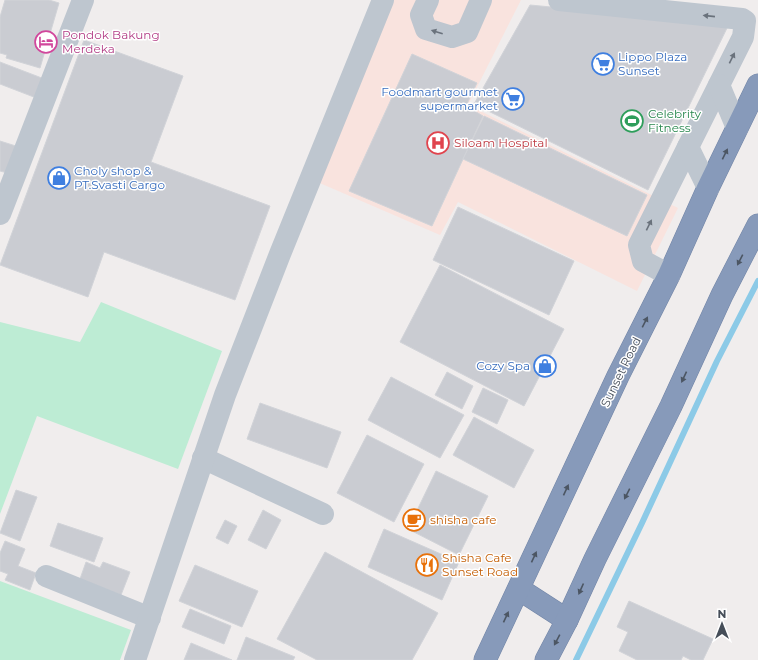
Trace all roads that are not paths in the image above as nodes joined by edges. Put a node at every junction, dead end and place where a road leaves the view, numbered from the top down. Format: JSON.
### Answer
{"nodes":[{"id":1,"x":83,"y":0,"type":"edge"},
{"id":2,"x":383,"y":0,"type":"edge"},
{"id":3,"x":428,"y":0,"type":"edge"},
{"id":4,"x":481,"y":0,"type":"edge"},
{"id":5,"x":559,"y":0,"type":"edge"},
{"id":6,"x":719,"y":85,"type":"junction"},
{"id":7,"x":758,"y":85,"type":"edge"},
{"id":8,"x":737,"y":128,"type":"junction"},
{"id":9,"x":688,"y":147,"type":"junction"},
{"id":10,"x":708,"y":188,"type":"junction"},
{"id":11,"x":0,"y":214,"type":"edge"},
{"id":12,"x":758,"y":226,"type":"edge"},
{"id":13,"x":669,"y":275,"type":"junction"},
{"id":14,"x":203,"y":458,"type":"junction"},
{"id":15,"x":323,"y":514,"type":"dead end"},
{"id":16,"x":46,"y":576,"type":"dead end"},
{"id":17,"x":519,"y":589,"type":"junction"},
{"id":18,"x":150,"y":618,"type":"junction"},
{"id":19,"x":567,"y":620,"type":"junction"},
{"id":20,"x":135,"y":660,"type":"edge"},
{"id":21,"x":486,"y":660,"type":"edge"},
{"id":22,"x":546,"y":660,"type":"edge"}],
"edges":[{"from":1,"to":11,"type":"street"},
{"from":2,"to":14,"type":"street"},
{"from":4,"to":3,"type":"street","one_way":true},
{"from":6,"to":5,"type":"street","one_way":true},
{"from":6,"to":8,"type":"street"},
{"from":6,"to":9,"type":"street"},
{"from":7,"to":8,"type":"highway","name":"Sunset Road"},
{"from":10,"to":8,"type":"highway","name":"Sunset Road","one_way":true},
{"from":9,"to":10,"type":"street"},
{"from":13,"to":9,"type":"street","one_way":true},
{"from":10,"to":13,"type":"highway","name":"Sunset Road"},
{"from":12,"to":19,"type":"highway","one_way":true},
{"from":17,"to":13,"type":"highway","name":"Sunset Road","one_way":true},
{"from":14,"to":15,"type":"street"},
{"from":14,"to":18,"type":"street"},
{"from":16,"to":18,"type":"street"},
{"from":17,"to":19,"type":"highway"},
{"from":21,"to":17,"type":"highway","name":"Sunset Road","one_way":true},
{"from":18,"to":20,"type":"street"},
{"from":19,"to":22,"type":"highway","one_way":true}]}
